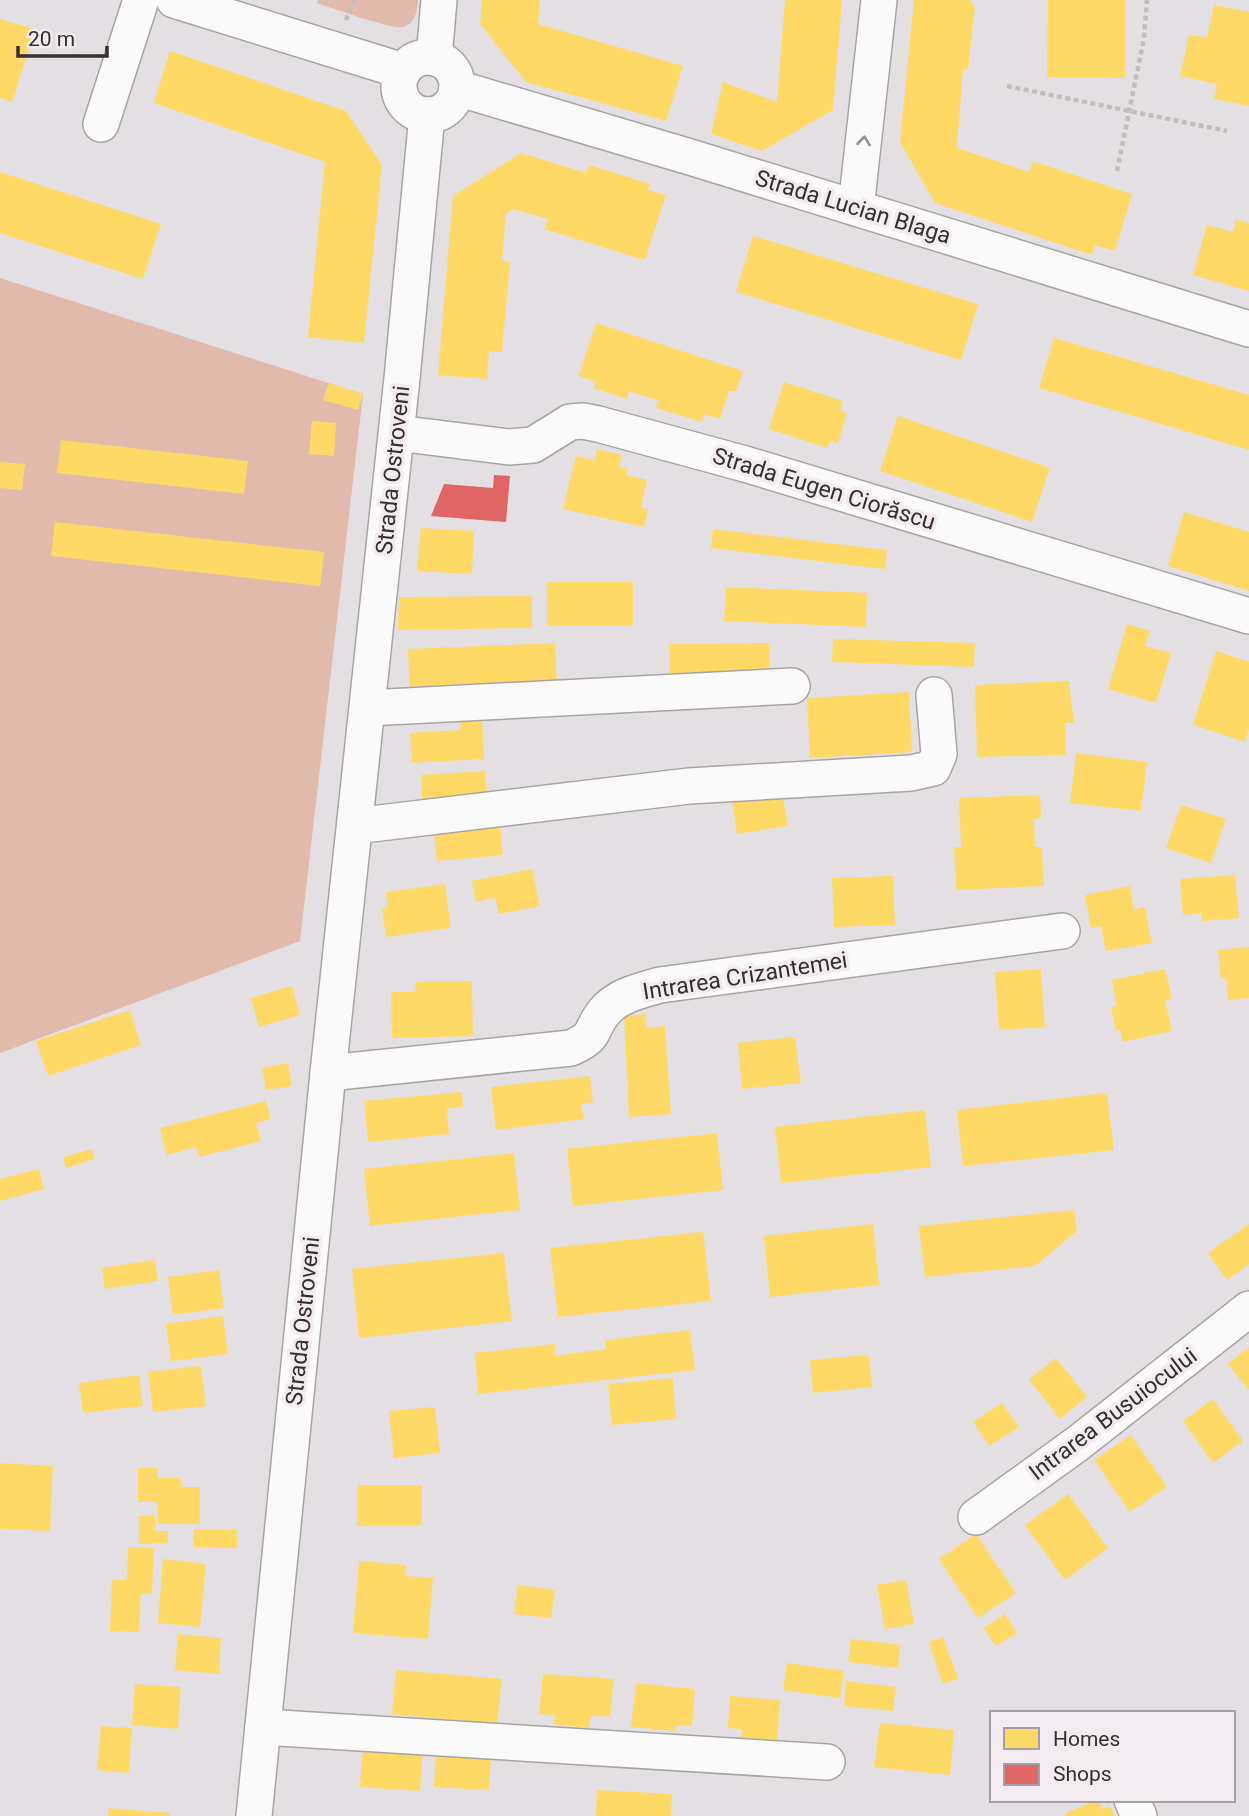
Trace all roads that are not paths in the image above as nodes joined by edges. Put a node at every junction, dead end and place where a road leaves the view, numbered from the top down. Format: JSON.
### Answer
{"nodes":[{"id":1,"x":141,"y":0,"type":"edge"},
{"id":2,"x":174,"y":0,"type":"edge"},
{"id":3,"x":439,"y":0,"type":"edge"},
{"id":4,"x":879,"y":0,"type":"edge"},
{"id":5,"x":418,"y":64,"type":"junction"},
{"id":6,"x":457,"y":88,"type":"junction"},
{"id":7,"x":427,"y":115,"type":"junction"},
{"id":8,"x":101,"y":124,"type":"dead end"},
{"id":9,"x":856,"y":208,"type":"junction"},
{"id":10,"x":1249,"y":329,"type":"edge"},
{"id":11,"x":397,"y":433,"type":"junction"},
{"id":12,"x":1249,"y":616,"type":"edge"},
{"id":13,"x":792,"y":686,"type":"dead end"},
{"id":14,"x":934,"y":695,"type":"dead end"},
{"id":15,"x":368,"y":708,"type":"junction"},
{"id":16,"x":355,"y":826,"type":"junction"},
{"id":17,"x":1062,"y":931,"type":"dead end"},
{"id":18,"x":328,"y":1073,"type":"junction"},
{"id":19,"x":1249,"y":1309,"type":"edge"},
{"id":20,"x":976,"y":1517,"type":"dead end"},
{"id":21,"x":263,"y":1727,"type":"junction"},
{"id":22,"x":827,"y":1762,"type":"dead end"},
{"id":23,"x":254,"y":1816,"type":"edge"}],
"edges":[{"from":1,"to":8,"type":"street"},
{"from":2,"to":5,"type":"street"},
{"from":3,"to":5,"type":"street"},
{"from":9,"to":4,"type":"street","one_way":true},
{"from":5,"to":6,"type":"street"},
{"from":5,"to":7,"type":"street"},
{"from":6,"to":7,"type":"street"},
{"from":6,"to":9,"type":"street","name":"Strada Lucian Blaga"},
{"from":7,"to":11,"type":"street","name":"Strada Ostroveni"},
{"from":9,"to":10,"type":"street","name":"Strada Lucian Blaga"},
{"from":11,"to":12,"type":"street","name":"Strada Eugen Ciorăscu"},
{"from":11,"to":15,"type":"street","name":"Strada Ostroveni"},
{"from":13,"to":15,"type":"street"},
{"from":14,"to":16,"type":"street"},
{"from":15,"to":16,"type":"street","name":"Strada Ostroveni"},
{"from":16,"to":18,"type":"street","name":"Strada Ostroveni"},
{"from":17,"to":18,"type":"street","name":"Intrarea Crizantemei"},
{"from":18,"to":21,"type":"street","name":"Strada Ostroveni"},
{"from":19,"to":20,"type":"street","name":"Intrarea Busuiocului"},
{"from":21,"to":22,"type":"street"},
{"from":21,"to":23,"type":"street","name":"Strada Ostroveni"}]}
